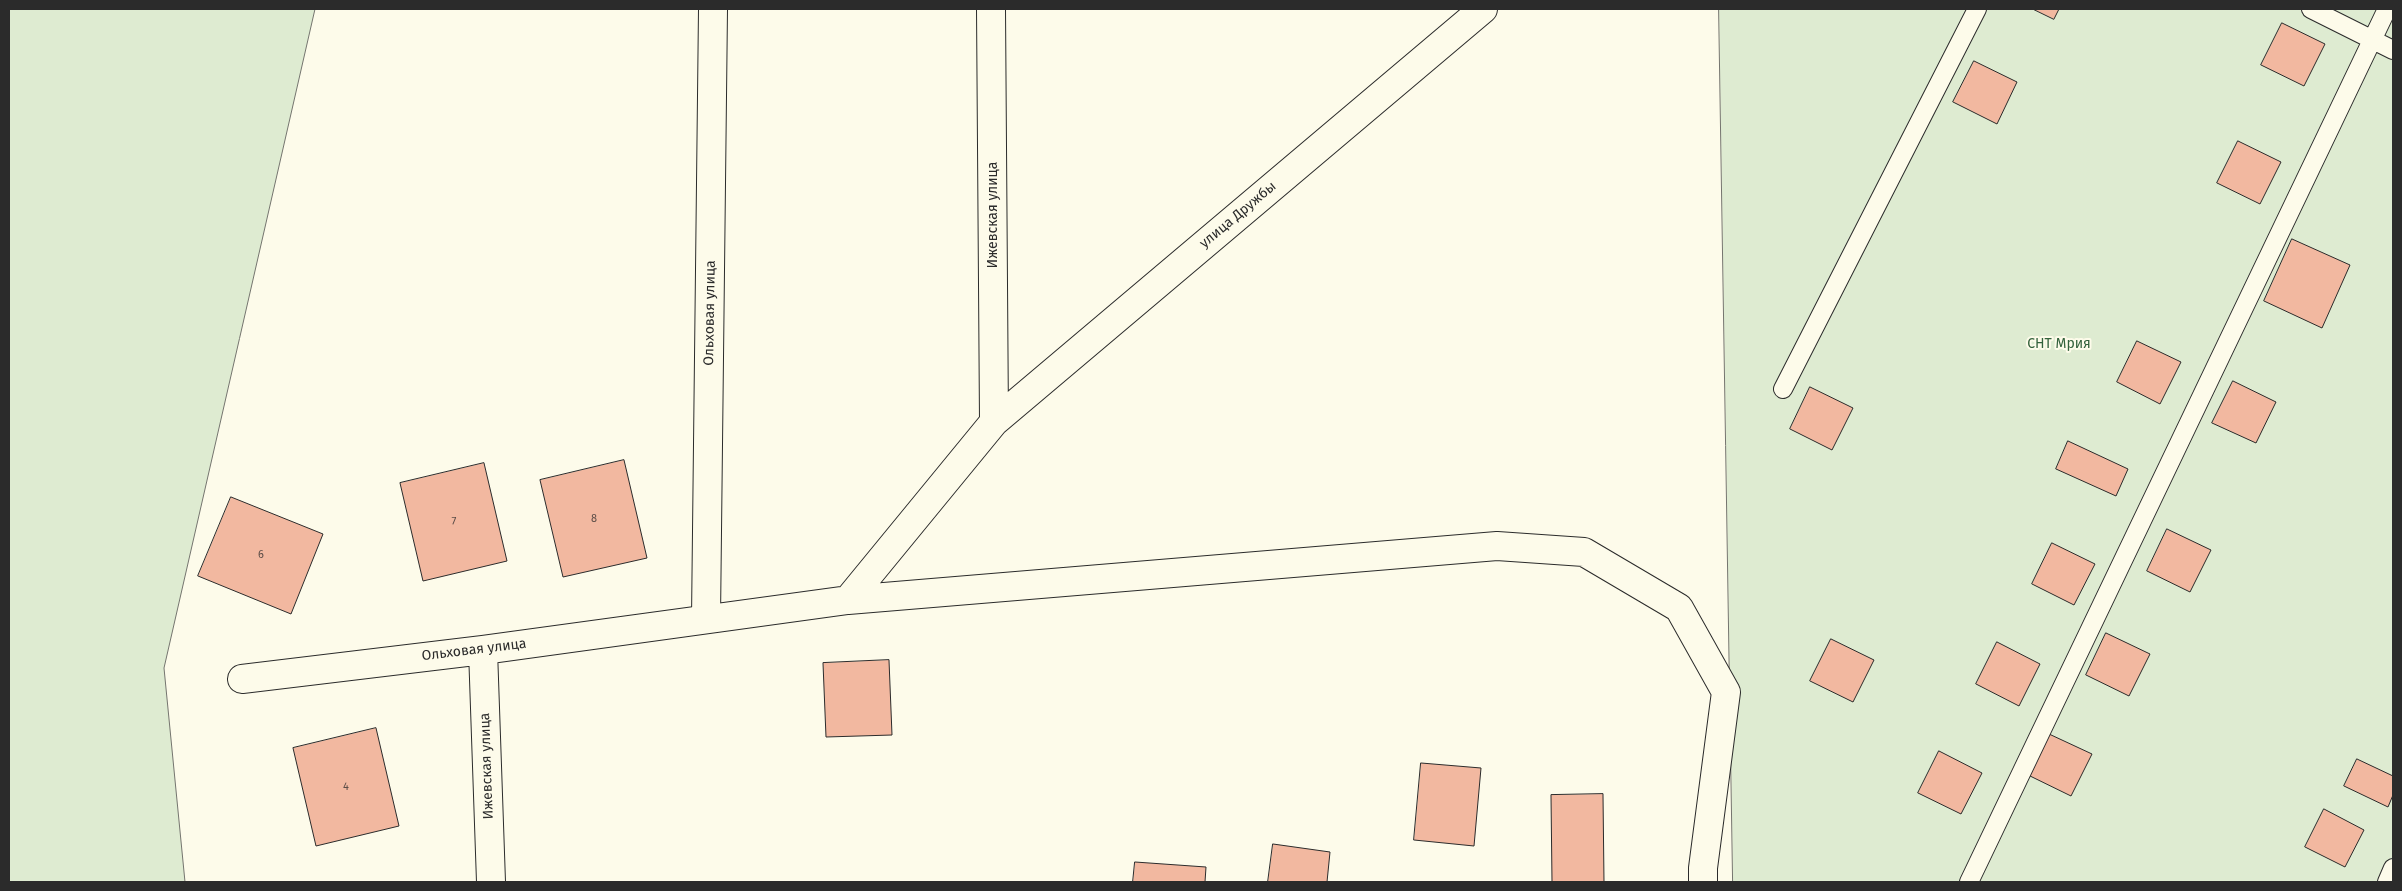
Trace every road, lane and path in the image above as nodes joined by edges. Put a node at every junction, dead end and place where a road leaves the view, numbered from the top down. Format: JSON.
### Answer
{"nodes":[{"id":1,"x":713,"y":9,"type":"edge"},
{"id":2,"x":991,"y":9,"type":"edge"},
{"id":3,"x":1483,"y":9,"type":"edge"},
{"id":4,"x":1977,"y":9,"type":"edge"},
{"id":5,"x":2311,"y":9,"type":"edge"},
{"id":6,"x":2387,"y":9,"type":"edge"},
{"id":7,"x":2372,"y":39,"type":"junction"},
{"id":8,"x":2393,"y":50,"type":"edge"},
{"id":9,"x":1783,"y":389,"type":"dead end"},
{"id":10,"x":994,"y":422,"type":"junction"},
{"id":11,"x":848,"y":600,"type":"junction"},
{"id":12,"x":706,"y":618,"type":"junction"},
{"id":13,"x":483,"y":650,"type":"junction"},
{"id":14,"x":242,"y":679,"type":"dead end"},
{"id":15,"x":2393,"y":868,"type":"edge"},
{"id":16,"x":491,"y":882,"type":"edge"},
{"id":17,"x":1703,"y":882,"type":"edge"},
{"id":18,"x":1969,"y":882,"type":"edge"},
{"id":19,"x":2387,"y":882,"type":"edge"}],
"edges":[{"from":1,"to":12,"type":"street","name":"Ольховая улица"},
{"from":2,"to":10,"type":"street","name":"Ижевская улица"},
{"from":3,"to":10,"type":"street","name":"улица Дружбы"},
{"from":4,"to":9,"type":"lane"},
{"from":5,"to":7,"type":"lane"},
{"from":6,"to":7,"type":"lane"},
{"from":7,"to":8,"type":"lane"},
{"from":7,"to":18,"type":"lane"},
{"from":10,"to":11,"type":"street"},
{"from":11,"to":12,"type":"street","name":"Ольховая улица"},
{"from":11,"to":17,"type":"street","name":"Ольховая улица"},
{"from":12,"to":13,"type":"street","name":"Ольховая улица"},
{"from":13,"to":14,"type":"street","name":"Ольховая улица"},
{"from":13,"to":16,"type":"street","name":"Ижевская улица"},
{"from":15,"to":19,"type":"lane"}]}
